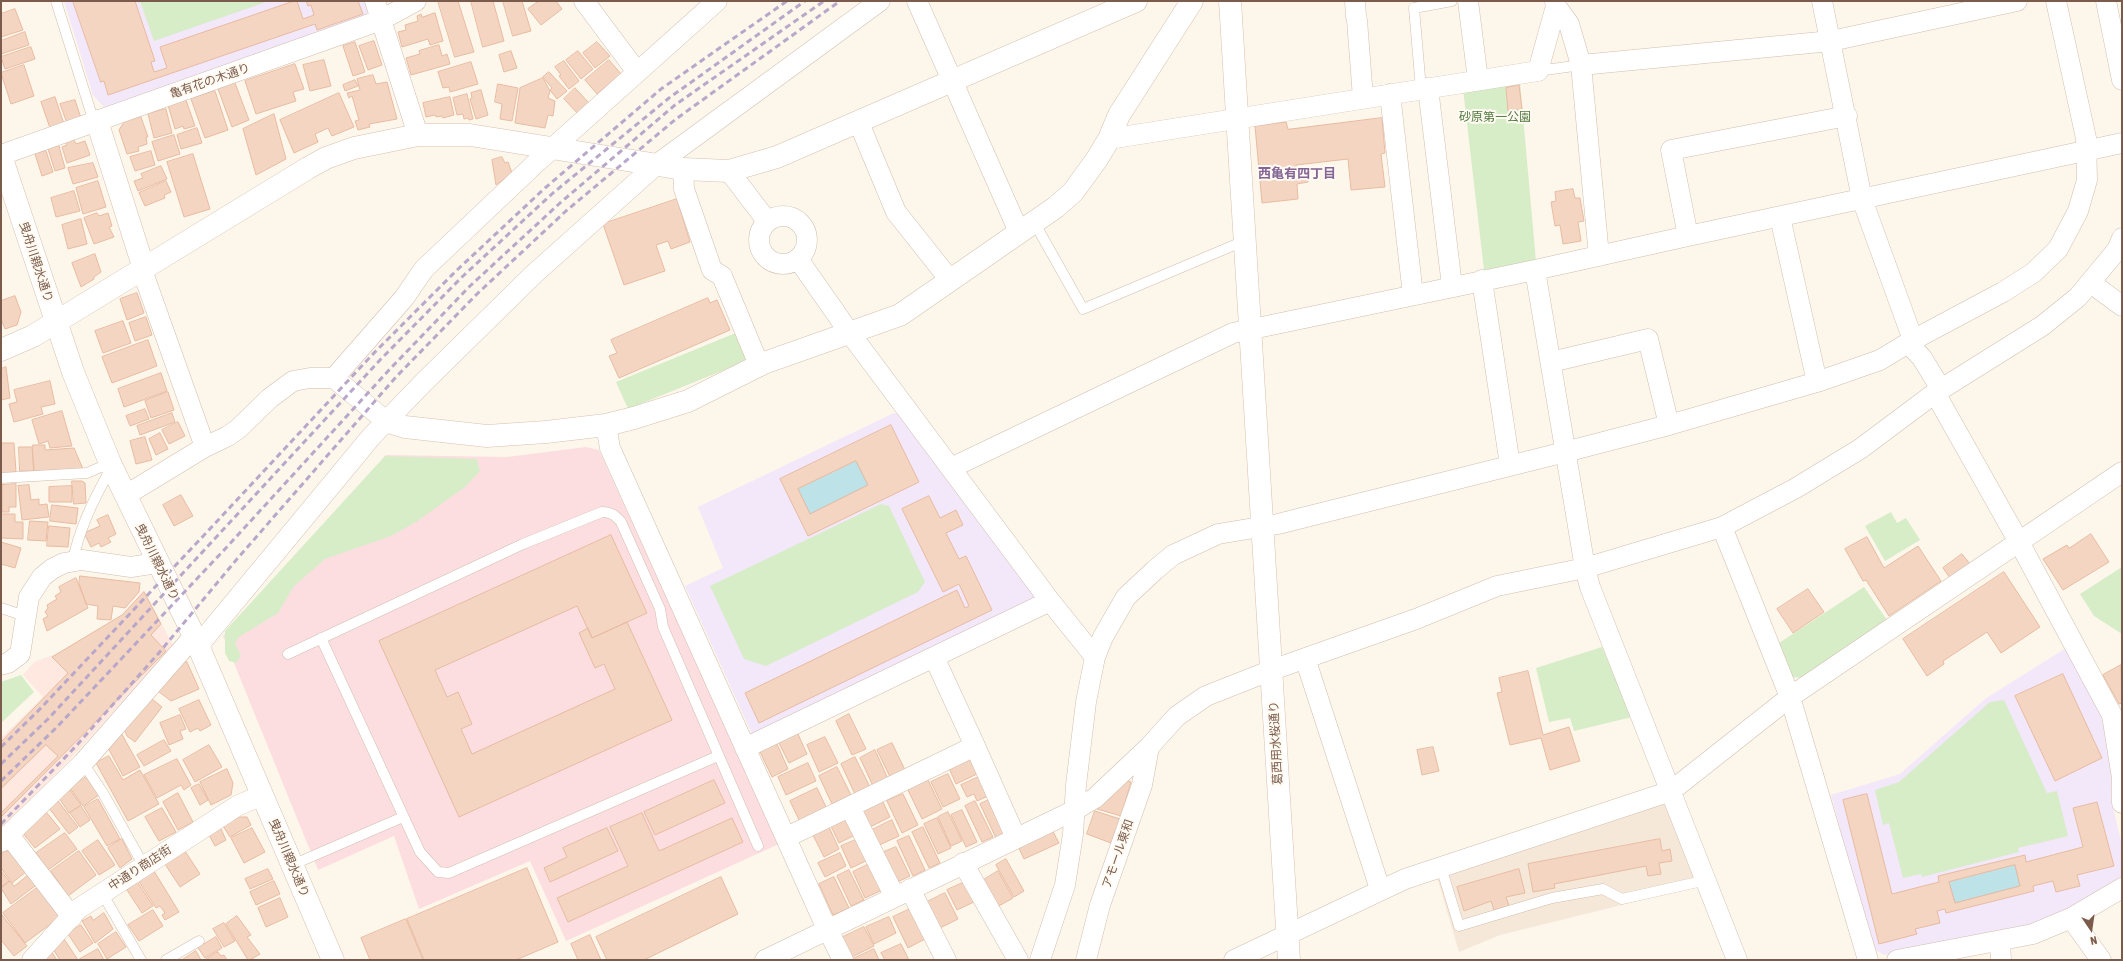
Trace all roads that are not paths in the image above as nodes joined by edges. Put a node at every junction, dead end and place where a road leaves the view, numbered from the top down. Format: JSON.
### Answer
{"nodes":[{"id":1,"x":56,"y":1,"type":"edge"},
{"id":2,"x":375,"y":1,"type":"edge"},
{"id":3,"x":416,"y":1,"type":"edge"},
{"id":4,"x":584,"y":1,"type":"edge"},
{"id":5,"x":717,"y":1,"type":"edge"},
{"id":6,"x":880,"y":1,"type":"edge"},
{"id":7,"x":917,"y":1,"type":"edge"},
{"id":8,"x":1136,"y":1,"type":"edge"},
{"id":9,"x":1192,"y":1,"type":"edge"},
{"id":10,"x":1230,"y":1,"type":"edge"},
{"id":11,"x":1452,"y":1,"type":"edge"},
{"id":12,"x":1468,"y":1,"type":"edge"},
{"id":13,"x":1822,"y":1,"type":"edge"},
{"id":14,"x":2017,"y":1,"type":"edge"},
{"id":15,"x":2056,"y":1,"type":"edge"},
{"id":16,"x":2106,"y":1,"type":"edge"},
{"id":17,"x":1556,"y":3,"type":"edge"},
{"id":18,"x":1356,"y":13,"type":"edge"},
{"id":19,"x":381,"y":20,"type":"junction"},
{"id":20,"x":2118,"y":39,"type":"edge"},
{"id":21,"x":1831,"y":41,"type":"junction"},
{"id":22,"x":1581,"y":65,"type":"junction"},
{"id":23,"x":1538,"y":71,"type":"junction"},
{"id":24,"x":637,"y":72,"type":"junction"},
{"id":25,"x":1478,"y":80,"type":"junction"},
{"id":26,"x":2122,"y":80,"type":"edge"},
{"id":27,"x":953,"y":82,"type":"junction"},
{"id":28,"x":1424,"y":88,"type":"junction"},
{"id":29,"x":1390,"y":94,"type":"junction"},
{"id":30,"x":1363,"y":98,"type":"junction"},
{"id":31,"x":1847,"y":116,"type":"junction"},
{"id":32,"x":1236,"y":118,"type":"junction"},
{"id":33,"x":96,"y":122,"type":"junction"},
{"id":34,"x":859,"y":123,"type":"junction"},
{"id":35,"x":418,"y":135,"type":"junction"},
{"id":36,"x":1109,"y":139,"type":"junction"},
{"id":37,"x":2122,"y":143,"type":"edge"},
{"id":38,"x":552,"y":148,"type":"junction"},
{"id":39,"x":2087,"y":151,"type":"junction"},
{"id":40,"x":1,"y":156,"type":"edge"},
{"id":41,"x":656,"y":166,"type":"junction"},
{"id":42,"x":683,"y":169,"type":"junction"},
{"id":43,"x":729,"y":171,"type":"junction"},
{"id":44,"x":1862,"y":199,"type":"junction"},
{"id":45,"x":1780,"y":217,"type":"junction"},
{"id":46,"x":767,"y":221,"type":"junction"},
{"id":47,"x":1026,"y":227,"type":"junction"},
{"id":48,"x":1688,"y":236,"type":"junction"},
{"id":49,"x":2122,"y":238,"type":"edge"},
{"id":50,"x":1244,"y":241,"type":"junction"},
{"id":51,"x":1599,"y":256,"type":"junction"},
{"id":52,"x":798,"y":259,"type":"junction"},
{"id":53,"x":143,"y":269,"type":"junction"},
{"id":54,"x":1535,"y":270,"type":"junction"},
{"id":55,"x":950,"y":280,"type":"junction"},
{"id":56,"x":1482,"y":280,"type":"junction"},
{"id":57,"x":2091,"y":283,"type":"junction"},
{"id":58,"x":1452,"y":286,"type":"junction"},
{"id":59,"x":1413,"y":295,"type":"junction"},
{"id":60,"x":2122,"y":306,"type":"edge"},
{"id":61,"x":56,"y":321,"type":"junction"},
{"id":62,"x":1250,"y":329,"type":"junction"},
{"id":63,"x":849,"y":332,"type":"junction"},
{"id":64,"x":1910,"y":342,"type":"junction"},
{"id":65,"x":1,"y":350,"type":"edge"},
{"id":66,"x":1552,"y":362,"type":"junction"},
{"id":67,"x":759,"y":365,"type":"junction"},
{"id":68,"x":334,"y":378,"type":"junction"},
{"id":69,"x":1817,"y":382,"type":"junction"},
{"id":70,"x":1938,"y":391,"type":"junction"},
{"id":71,"x":386,"y":421,"type":"junction"},
{"id":72,"x":606,"y":425,"type":"junction"},
{"id":73,"x":1669,"y":425,"type":"junction"},
{"id":74,"x":205,"y":447,"type":"junction"},
{"id":75,"x":1565,"y":452,"type":"junction"},
{"id":76,"x":111,"y":465,"type":"junction"},
{"id":77,"x":1510,"y":465,"type":"junction"},
{"id":78,"x":951,"y":468,"type":"junction"},
{"id":79,"x":2122,"y":472,"type":"edge"},
{"id":80,"x":1,"y":478,"type":"edge"},
{"id":81,"x":126,"y":495,"type":"junction"},
{"id":82,"x":1262,"y":526,"type":"junction"},
{"id":83,"x":1722,"y":527,"type":"junction"},
{"id":84,"x":2019,"y":542,"type":"junction"},
{"id":85,"x":73,"y":561,"type":"junction"},
{"id":86,"x":157,"y":563,"type":"junction"},
{"id":87,"x":1585,"y":568,"type":"junction"},
{"id":88,"x":1050,"y":601,"type":"junction"},
{"id":89,"x":1,"y":608,"type":"edge"},
{"id":90,"x":25,"y":616,"type":"junction"},
{"id":91,"x":321,"y":638,"type":"junction"},
{"id":92,"x":196,"y":641,"type":"junction"},
{"id":93,"x":288,"y":654,"type":"dead end"},
{"id":94,"x":934,"y":657,"type":"junction"},
{"id":95,"x":1095,"y":657,"type":"junction"},
{"id":96,"x":1305,"y":658,"type":"junction"},
{"id":97,"x":1,"y":665,"type":"edge"},
{"id":98,"x":1272,"y":670,"type":"junction"},
{"id":99,"x":1790,"y":697,"type":"junction"},
{"id":100,"x":2117,"y":713,"type":"edge"},
{"id":101,"x":975,"y":746,"type":"junction"},
{"id":102,"x":1149,"y":747,"type":"junction"},
{"id":103,"x":746,"y":748,"type":"junction"},
{"id":104,"x":718,"y":756,"type":"junction"},
{"id":105,"x":83,"y":763,"type":"junction"},
{"id":106,"x":2122,"y":779,"type":"edge"},
{"id":107,"x":1671,"y":791,"type":"junction"},
{"id":108,"x":262,"y":795,"type":"junction"},
{"id":109,"x":2122,"y":803,"type":"edge"},
{"id":110,"x":850,"y":806,"type":"junction"},
{"id":111,"x":1074,"y":810,"type":"junction"},
{"id":112,"x":403,"y":817,"type":"junction"},
{"id":113,"x":787,"y":837,"type":"junction"},
{"id":114,"x":5,"y":838,"type":"edge"},
{"id":115,"x":1016,"y":838,"type":"junction"},
{"id":116,"x":758,"y":846,"type":"dead end"},
{"id":117,"x":964,"y":863,"type":"junction"},
{"id":118,"x":292,"y":865,"type":"junction"},
{"id":119,"x":144,"y":866,"type":"junction"},
{"id":120,"x":1441,"y":867,"type":"junction"},
{"id":121,"x":1707,"y":880,"type":"junction"},
{"id":122,"x":2122,"y":888,"type":"edge"},
{"id":123,"x":1380,"y":890,"type":"junction"},
{"id":124,"x":102,"y":893,"type":"junction"},
{"id":125,"x":902,"y":893,"type":"junction"},
{"id":126,"x":72,"y":916,"type":"junction"},
{"id":127,"x":2070,"y":918,"type":"junction"},
{"id":128,"x":828,"y":928,"type":"junction"},
{"id":129,"x":1288,"y":934,"type":"junction"},
{"id":130,"x":198,"y":941,"type":"dead end"},
{"id":131,"x":2000,"y":950,"type":"edge"},
{"id":132,"x":330,"y":959,"type":"edge"},
{"id":133,"x":32,"y":960,"type":"edge"},
{"id":134,"x":141,"y":960,"type":"edge"},
{"id":135,"x":166,"y":960,"type":"edge"},
{"id":136,"x":767,"y":960,"type":"edge"},
{"id":137,"x":843,"y":960,"type":"edge"},
{"id":138,"x":946,"y":960,"type":"edge"},
{"id":139,"x":1018,"y":960,"type":"edge"},
{"id":140,"x":1040,"y":960,"type":"edge"},
{"id":141,"x":1086,"y":960,"type":"edge"},
{"id":142,"x":1234,"y":960,"type":"edge"},
{"id":143,"x":1289,"y":960,"type":"edge"},
{"id":144,"x":1737,"y":960,"type":"edge"},
{"id":145,"x":1868,"y":960,"type":"edge"},
{"id":146,"x":1897,"y":960,"type":"edge"},
{"id":147,"x":2101,"y":960,"type":"edge"}],
"edges":[{"from":1,"to":33,"type":"lane"},
{"from":2,"to":19,"type":"street"},
{"from":3,"to":19,"type":"street","name":"亀有花の木通り"},
{"from":4,"to":24,"type":"street"},
{"from":5,"to":24,"type":"street"},
{"from":6,"to":41,"type":"street"},
{"from":7,"to":27,"type":"street"},
{"from":8,"to":27,"type":"street"},
{"from":9,"to":36,"type":"street"},
{"from":10,"to":32,"type":"street","name":"葛西用水桜通り"},
{"from":11,"to":28,"type":"lane"},
{"from":12,"to":25,"type":"street"},
{"from":13,"to":21,"type":"street"},
{"from":14,"to":21,"type":"street"},
{"from":15,"to":39,"type":"street"},
{"from":16,"to":20,"type":"street"},
{"from":17,"to":22,"type":"street"},
{"from":17,"to":23,"type":"street"},
{"from":18,"to":30,"type":"street"},
{"from":19,"to":33,"type":"street","name":"亀有花の木通り"},
{"from":19,"to":35,"type":"street"},
{"from":20,"to":26,"type":"street"},
{"from":21,"to":22,"type":"street"},
{"from":21,"to":31,"type":"street"},
{"from":22,"to":23,"type":"lane"},
{"from":22,"to":51,"type":"street"},
{"from":23,"to":25,"type":"street"},
{"from":24,"to":38,"type":"street"},
{"from":25,"to":28,"type":"street"},
{"from":27,"to":34,"type":"street"},
{"from":27,"to":47,"type":"street"},
{"from":28,"to":29,"type":"street"},
{"from":28,"to":58,"type":"street"},
{"from":29,"to":30,"type":"street"},
{"from":29,"to":59,"type":"street"},
{"from":30,"to":32,"type":"street"},
{"from":31,"to":44,"type":"street"},
{"from":31,"to":48,"type":"street"},
{"from":32,"to":36,"type":"street"},
{"from":32,"to":50,"type":"street","name":"葛西用水桜通り"},
{"from":33,"to":40,"type":"street","name":"亀有花の木通り"},
{"from":33,"to":53,"type":"street"},
{"from":34,"to":43,"type":"street"},
{"from":34,"to":55,"type":"street"},
{"from":35,"to":38,"type":"street"},
{"from":35,"to":53,"type":"street"},
{"from":36,"to":47,"type":"street"},
{"from":37,"to":39,"type":"street"},
{"from":38,"to":41,"type":"street"},
{"from":38,"to":68,"type":"street"},
{"from":39,"to":44,"type":"street"},
{"from":39,"to":64,"type":"street"},
{"from":40,"to":61,"type":"street","name":"曳舟川親水通り"},
{"from":41,"to":42,"type":"street"},
{"from":41,"to":71,"type":"street"},
{"from":42,"to":43,"type":"street"},
{"from":42,"to":67,"type":"street"},
{"from":43,"to":46,"type":"street"},
{"from":44,"to":45,"type":"street"},
{"from":44,"to":64,"type":"street"},
{"from":45,"to":48,"type":"street"},
{"from":45,"to":69,"type":"street"},
{"from":46,"to":52,"type":"street"},
{"from":46,"to":52,"type":"street"},
{"from":47,"to":50,"type":"lane"},
{"from":47,"to":55,"type":"street"},
{"from":48,"to":51,"type":"street"},
{"from":49,"to":57,"type":"street"},
{"from":50,"to":62,"type":"street","name":"葛西用水桜通り"},
{"from":51,"to":54,"type":"street"},
{"from":52,"to":63,"type":"street"},
{"from":53,"to":61,"type":"street"},
{"from":53,"to":74,"type":"street"},
{"from":54,"to":56,"type":"street"},
{"from":54,"to":66,"type":"street"},
{"from":55,"to":63,"type":"street"},
{"from":56,"to":58,"type":"street"},
{"from":56,"to":77,"type":"street"},
{"from":57,"to":60,"type":"street"},
{"from":57,"to":70,"type":"street"},
{"from":58,"to":59,"type":"street"},
{"from":59,"to":62,"type":"street"},
{"from":61,"to":65,"type":"street"},
{"from":61,"to":76,"type":"street","name":"曳舟川親水通り"},
{"from":62,"to":78,"type":"street"},
{"from":62,"to":82,"type":"street","name":"葛西用水桜通り"},
{"from":63,"to":67,"type":"street"},
{"from":63,"to":78,"type":"street"},
{"from":64,"to":69,"type":"street"},
{"from":64,"to":70,"type":"street"},
{"from":66,"to":73,"type":"street"},
{"from":66,"to":75,"type":"street"},
{"from":67,"to":72,"type":"street"},
{"from":68,"to":71,"type":"street"},
{"from":68,"to":74,"type":"street"},
{"from":69,"to":73,"type":"street"},
{"from":70,"to":83,"type":"street"},
{"from":70,"to":84,"type":"street"},
{"from":71,"to":72,"type":"street"},
{"from":71,"to":92,"type":"street"},
{"from":72,"to":103,"type":"street"},
{"from":73,"to":75,"type":"street"},
{"from":74,"to":81,"type":"street"},
{"from":75,"to":77,"type":"street"},
{"from":75,"to":87,"type":"street"},
{"from":76,"to":80,"type":"lane"},
{"from":76,"to":81,"type":"street","name":"曳舟川親水通り"},
{"from":76,"to":85,"type":"lane"},
{"from":77,"to":82,"type":"street"},
{"from":78,"to":88,"type":"street"},
{"from":79,"to":84,"type":"street"},
{"from":81,"to":86,"type":"street","name":"曳舟川親水通り"},
{"from":82,"to":95,"type":"street"},
{"from":82,"to":98,"type":"street","name":"葛西用水桜通り"},
{"from":83,"to":87,"type":"street"},
{"from":83,"to":99,"type":"street"},
{"from":84,"to":99,"type":"street"},
{"from":84,"to":100,"type":"street"},
{"from":85,"to":86,"type":"street"},
{"from":85,"to":90,"type":"street"},
{"from":86,"to":92,"type":"street","name":"曳舟川親水通り"},
{"from":87,"to":96,"type":"street"},
{"from":87,"to":107,"type":"street"},
{"from":88,"to":94,"type":"street"},
{"from":88,"to":95,"type":"street"},
{"from":89,"to":90,"type":"lane"},
{"from":90,"to":97,"type":"street"},
{"from":91,"to":93,"type":"lane"},
{"from":91,"to":104,"type":"lane"},
{"from":91,"to":112,"type":"lane"},
{"from":92,"to":105,"type":"street"},
{"from":92,"to":108,"type":"street","name":"曳舟川親水通り"},
{"from":94,"to":101,"type":"street"},
{"from":94,"to":103,"type":"street"},
{"from":95,"to":111,"type":"street"},
{"from":96,"to":98,"type":"street"},
{"from":96,"to":123,"type":"street"},
{"from":98,"to":102,"type":"street"},
{"from":98,"to":129,"type":"street","name":"葛西用水桜通り"},
{"from":99,"to":107,"type":"street"},
{"from":99,"to":145,"type":"street"},
{"from":100,"to":106,"type":"street"},
{"from":101,"to":110,"type":"street"},
{"from":101,"to":115,"type":"street"},
{"from":102,"to":111,"type":"street"},
{"from":102,"to":141,"type":"street","name":"アモール東和"},
{"from":103,"to":113,"type":"street"},
{"from":104,"to":112,"type":"lane"},
{"from":104,"to":116,"type":"lane"},
{"from":105,"to":114,"type":"street"},
{"from":105,"to":119,"type":"lane"},
{"from":106,"to":109,"type":"street"},
{"from":107,"to":120,"type":"street"},
{"from":107,"to":121,"type":"street"},
{"from":108,"to":118,"type":"street","name":"曳舟川親水通り"},
{"from":108,"to":119,"type":"street","name":"中通り商店街"},
{"from":110,"to":113,"type":"street"},
{"from":110,"to":125,"type":"street"},
{"from":111,"to":115,"type":"street"},
{"from":111,"to":140,"type":"street"},
{"from":112,"to":118,"type":"lane"},
{"from":113,"to":128,"type":"street"},
{"from":114,"to":126,"type":"street"},
{"from":115,"to":117,"type":"street"},
{"from":117,"to":125,"type":"street"},
{"from":117,"to":139,"type":"street"},
{"from":118,"to":132,"type":"street","name":"曳舟川親水通り"},
{"from":119,"to":124,"type":"street","name":"中通り商店街"},
{"from":120,"to":121,"type":"lane"},
{"from":120,"to":123,"type":"street"},
{"from":121,"to":144,"type":"street"},
{"from":122,"to":127,"type":"street"},
{"from":123,"to":129,"type":"street"},
{"from":124,"to":126,"type":"street","name":"中通り商店街"},
{"from":124,"to":134,"type":"lane"},
{"from":125,"to":128,"type":"street"},
{"from":125,"to":138,"type":"street"},
{"from":126,"to":133,"type":"street","name":"中通り商店街"},
{"from":127,"to":131,"type":"street"},
{"from":127,"to":147,"type":"street"},
{"from":128,"to":136,"type":"street"},
{"from":128,"to":137,"type":"street"},
{"from":129,"to":142,"type":"street"},
{"from":129,"to":143,"type":"street","name":"葛西用水桜通り"},
{"from":130,"to":135,"type":"lane"},
{"from":131,"to":146,"type":"street"}]}
